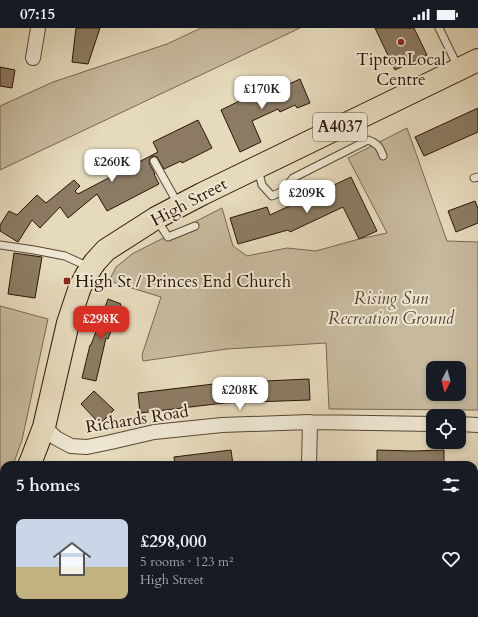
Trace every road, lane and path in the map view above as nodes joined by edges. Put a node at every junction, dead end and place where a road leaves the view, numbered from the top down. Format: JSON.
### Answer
{"nodes":[{"id":1,"x":38,"y":28,"type":"edge"},
{"id":2,"x":439,"y":28,"type":"edge"},
{"id":3,"x":33,"y":58,"type":"dead end"},
{"id":4,"x":468,"y":64,"type":"edge"},
{"id":5,"x":383,"y":156,"type":"dead end"},
{"id":6,"x":154,"y":161,"type":"dead end"},
{"id":7,"x":257,"y":167,"type":"junction"},
{"id":8,"x":179,"y":206,"type":"junction"},
{"id":9,"x":156,"y":218,"type":"junction"},
{"id":10,"x":196,"y":226,"type":"dead end"},
{"id":11,"x":0,"y":245,"type":"edge"},
{"id":12,"x":91,"y":268,"type":"junction"},
{"id":13,"x":310,"y":422,"type":"junction"},
{"id":14,"x":426,"y":424,"type":"edge"},
{"id":15,"x":466,"y":424,"type":"edge"},
{"id":16,"x":478,"y":425,"type":"edge"},
{"id":17,"x":44,"y":427,"type":"junction"},
{"id":18,"x":31,"y":461,"type":"edge"},
{"id":19,"x":309,"y":461,"type":"edge"}],
"edges":[{"from":1,"to":3,"type":"street"},
{"from":2,"to":4,"type":"lane"},
{"from":4,"to":7,"type":"main road","name":"High Street","number":"A4037"},
{"from":5,"to":7,"type":"lane"},
{"from":6,"to":8,"type":"lane"},
{"from":7,"to":8,"type":"main road","name":"High Street","number":"A4037"},
{"from":8,"to":9,"type":"main road","name":"High Street","number":"A4037"},
{"from":9,"to":10,"type":"lane"},
{"from":9,"to":12,"type":"main road","name":"High Street","number":"A4037"},
{"from":11,"to":12,"type":"lane"},
{"from":12,"to":17,"type":"main road","name":"High Street","number":"A4037"},
{"from":13,"to":14,"type":"street","name":"Richards Road"},
{"from":13,"to":17,"type":"street","name":"Richards Road"},
{"from":13,"to":19,"type":"street"},
{"from":15,"to":16,"type":"street"},
{"from":17,"to":18,"type":"main road","name":"High Street","number":"A4037"}]}
